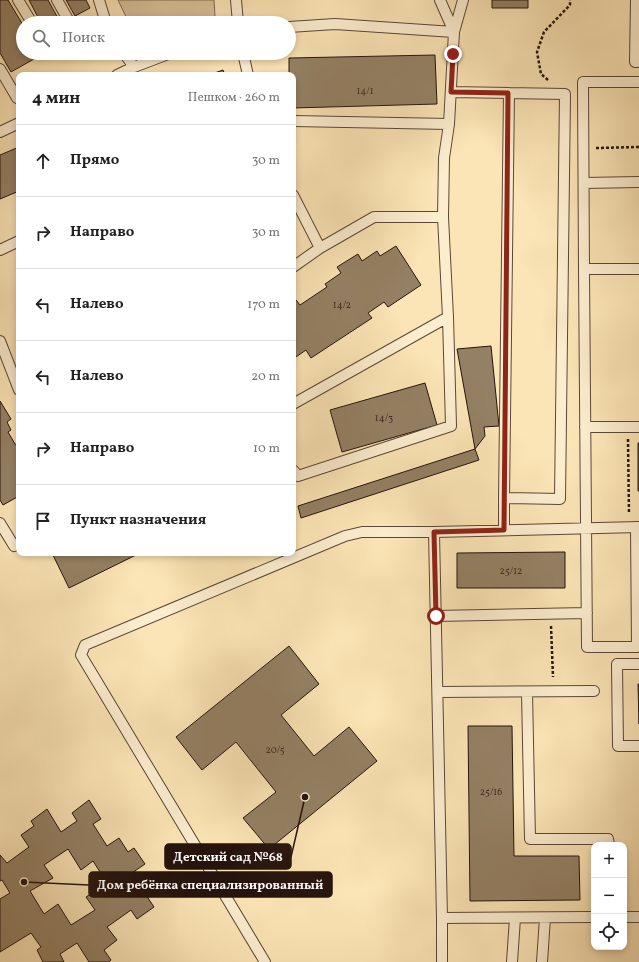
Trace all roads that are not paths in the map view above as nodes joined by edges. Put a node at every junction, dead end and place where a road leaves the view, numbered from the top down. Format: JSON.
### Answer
{"nodes":[{"id":1,"x":18,"y":0,"type":"edge"},
{"id":2,"x":57,"y":0,"type":"edge"},
{"id":3,"x":100,"y":0,"type":"edge"},
{"id":4,"x":236,"y":0,"type":"edge"},
{"id":5,"x":440,"y":0,"type":"edge"},
{"id":6,"x":463,"y":0,"type":"edge"},
{"id":7,"x":636,"y":0,"type":"edge"},
{"id":8,"x":28,"y":16,"type":"edge"},
{"id":9,"x":66,"y":16,"type":"edge"},
{"id":10,"x":102,"y":16,"type":"edge"},
{"id":11,"x":237,"y":16,"type":"edge"},
{"id":12,"x":296,"y":27,"type":"edge"},
{"id":13,"x":454,"y":32,"type":"junction"},
{"id":14,"x":129,"y":60,"type":"edge"},
{"id":15,"x":152,"y":60,"type":"edge"},
{"id":16,"x":245,"y":60,"type":"edge"},
{"id":17,"x":639,"y":62,"type":"edge"},
{"id":18,"x":134,"y":67,"type":"junction"},
{"id":19,"x":0,"y":69,"type":"edge"},
{"id":20,"x":123,"y":72,"type":"edge"},
{"id":21,"x":247,"y":72,"type":"edge"},
{"id":22,"x":639,"y":82,"type":"edge"},
{"id":23,"x":451,"y":92,"type":"junction"},
{"id":24,"x":508,"y":93,"type":"junction"},
{"id":25,"x":16,"y":96,"type":"edge"},
{"id":26,"x":296,"y":121,"type":"edge"},
{"id":27,"x":16,"y":124,"type":"edge"},
{"id":28,"x":449,"y":124,"type":"junction"},
{"id":29,"x":0,"y":132,"type":"edge"},
{"id":30,"x":639,"y":182,"type":"edge"},
{"id":31,"x":584,"y":183,"type":"junction"},
{"id":32,"x":296,"y":201,"type":"edge"},
{"id":33,"x":443,"y":217,"type":"junction"},
{"id":34,"x":16,"y":242,"type":"edge"},
{"id":35,"x":320,"y":248,"type":"junction"},
{"id":36,"x":0,"y":250,"type":"edge"},
{"id":37,"x":296,"y":265,"type":"edge"},
{"id":38,"x":584,"y":269,"type":"junction"},
{"id":39,"x":639,"y":269,"type":"edge"},
{"id":40,"x":448,"y":317,"type":"junction"},
{"id":41,"x":0,"y":340,"type":"edge"},
{"id":42,"x":16,"y":382,"type":"edge"},
{"id":43,"x":296,"y":402,"type":"edge"},
{"id":44,"x":639,"y":426,"type":"edge"},
{"id":45,"x":585,"y":427,"type":"junction"},
{"id":46,"x":296,"y":474,"type":"edge"},
{"id":47,"x":504,"y":498,"type":"junction"},
{"id":48,"x":0,"y":523,"type":"edge"},
{"id":49,"x":635,"y":527,"type":"edge"},
{"id":50,"x":586,"y":528,"type":"junction"},
{"id":51,"x":504,"y":530,"type":"junction"},
{"id":52,"x":434,"y":532,"type":"junction"},
{"id":53,"x":16,"y":545,"type":"edge"},
{"id":54,"x":586,"y":612,"type":"junction"},
{"id":55,"x":436,"y":616,"type":"junction"},
{"id":56,"x":639,"y":664,"type":"edge"},
{"id":57,"x":594,"y":691,"type":"dead end"},
{"id":58,"x":438,"y":692,"type":"junction"},
{"id":59,"x":527,"y":692,"type":"junction"},
{"id":60,"x":639,"y":746,"type":"edge"},
{"id":61,"x":608,"y":842,"type":"edge"},
{"id":62,"x":627,"y":917,"type":"edge"},
{"id":63,"x":639,"y":917,"type":"edge"},
{"id":64,"x":442,"y":918,"type":"junction"},
{"id":65,"x":516,"y":918,"type":"junction"},
{"id":66,"x":544,"y":918,"type":"junction"},
{"id":67,"x":591,"y":918,"type":"edge"},
{"id":68,"x":265,"y":962,"type":"edge"},
{"id":69,"x":442,"y":962,"type":"edge"},
{"id":70,"x":512,"y":962,"type":"edge"},
{"id":71,"x":542,"y":962,"type":"edge"}],
"edges":[{"from":1,"to":8,"type":"lane"},
{"from":2,"to":9,"type":"lane"},
{"from":3,"to":10,"type":"lane"},
{"from":4,"to":11,"type":"lane"},
{"from":5,"to":13,"type":"lane"},
{"from":6,"to":13,"type":"lane"},
{"from":7,"to":17,"type":"lane"},
{"from":12,"to":13,"type":"lane"},
{"from":13,"to":23,"type":"lane"},
{"from":14,"to":18,"type":"lane"},
{"from":15,"to":18,"type":"lane"},
{"from":16,"to":21,"type":"lane"},
{"from":18,"to":20,"type":"lane"},
{"from":19,"to":25,"type":"lane"},
{"from":22,"to":31,"type":"lane"},
{"from":23,"to":24,"type":"lane"},
{"from":23,"to":28,"type":"lane"},
{"from":24,"to":47,"type":"lane"},
{"from":24,"to":47,"type":"lane"},
{"from":26,"to":28,"type":"lane"},
{"from":27,"to":29,"type":"lane"},
{"from":28,"to":33,"type":"lane"},
{"from":30,"to":31,"type":"lane"},
{"from":31,"to":38,"type":"lane"},
{"from":32,"to":35,"type":"lane"},
{"from":33,"to":35,"type":"lane"},
{"from":33,"to":40,"type":"lane"},
{"from":34,"to":36,"type":"lane"},
{"from":35,"to":37,"type":"lane"},
{"from":38,"to":39,"type":"lane"},
{"from":38,"to":45,"type":"lane"},
{"from":40,"to":43,"type":"lane"},
{"from":40,"to":46,"type":"lane"},
{"from":41,"to":42,"type":"lane"},
{"from":44,"to":45,"type":"lane"},
{"from":45,"to":50,"type":"lane"},
{"from":47,"to":51,"type":"lane"},
{"from":48,"to":53,"type":"lane"},
{"from":49,"to":50,"type":"lane"},
{"from":49,"to":54,"type":"lane"},
{"from":50,"to":51,"type":"lane"},
{"from":50,"to":54,"type":"lane"},
{"from":51,"to":52,"type":"lane"},
{"from":52,"to":55,"type":"lane"},
{"from":52,"to":68,"type":"lane"},
{"from":54,"to":55,"type":"lane"},
{"from":55,"to":58,"type":"lane"},
{"from":56,"to":60,"type":"lane"},
{"from":57,"to":59,"type":"lane"},
{"from":58,"to":59,"type":"lane"},
{"from":58,"to":64,"type":"lane"},
{"from":59,"to":61,"type":"lane"},
{"from":62,"to":63,"type":"lane"},
{"from":64,"to":65,"type":"lane"},
{"from":64,"to":69,"type":"lane"},
{"from":65,"to":66,"type":"lane"},
{"from":65,"to":70,"type":"lane"},
{"from":66,"to":67,"type":"lane"},
{"from":66,"to":71,"type":"lane"}]}
